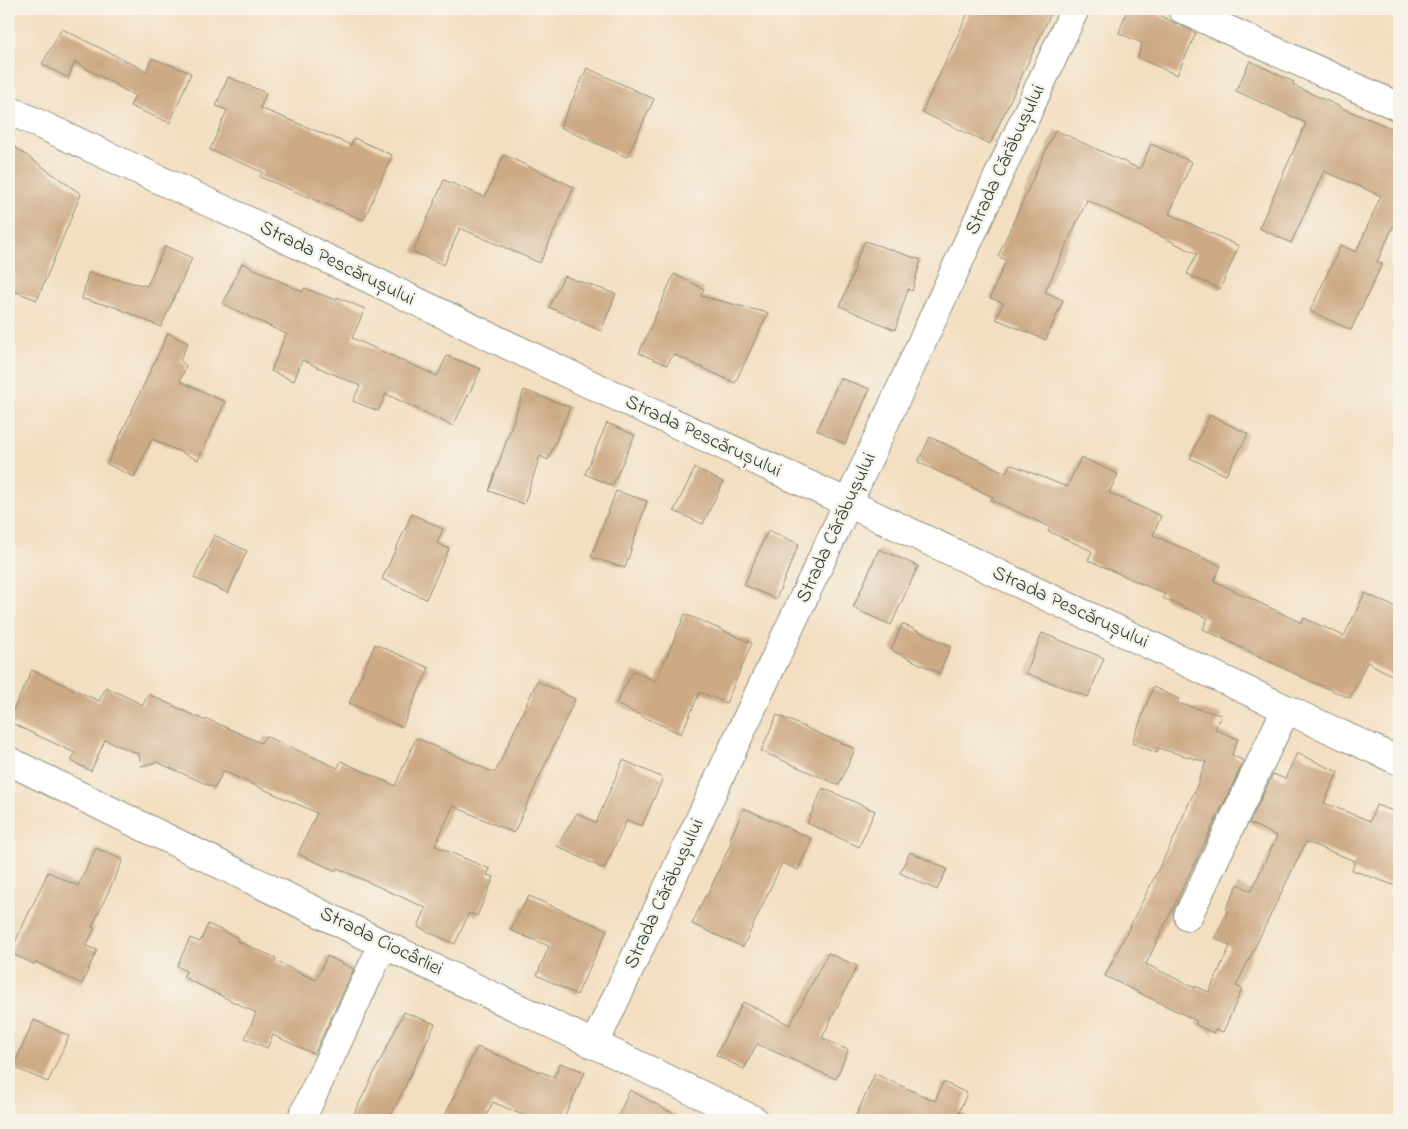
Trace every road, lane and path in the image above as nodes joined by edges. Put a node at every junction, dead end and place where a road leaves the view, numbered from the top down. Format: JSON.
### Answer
{"nodes":[{"id":1,"x":1075,"y":9,"type":"edge"},
{"id":2,"x":1182,"y":9,"type":"edge"},
{"id":3,"x":1399,"y":107,"type":"edge"},
{"id":4,"x":9,"y":110,"type":"edge"},
{"id":5,"x":848,"y":503,"type":"junction"},
{"id":6,"x":1286,"y":710,"type":"junction"},
{"id":7,"x":1399,"y":760,"type":"edge"},
{"id":8,"x":9,"y":761,"type":"edge"},
{"id":9,"x":1188,"y":916,"type":"dead end"},
{"id":10,"x":383,"y":944,"type":"junction"},
{"id":11,"x":594,"y":1045,"type":"junction"},
{"id":12,"x":301,"y":1120,"type":"edge"},
{"id":13,"x":754,"y":1120,"type":"edge"}],
"edges":[{"from":1,"to":5,"type":"street","name":"Strada Cărăbușului"},
{"from":2,"to":3,"type":"street"},
{"from":4,"to":5,"type":"street","name":"Strada Pescărușului"},
{"from":5,"to":6,"type":"street","name":"Strada Pescărușului"},
{"from":5,"to":11,"type":"street","name":"Strada Cărăbușului"},
{"from":6,"to":7,"type":"street","name":"Strada Pescărușului"},
{"from":6,"to":9,"type":"street"},
{"from":8,"to":10,"type":"street","name":"Strada Ciocârliei"},
{"from":10,"to":11,"type":"street","name":"Strada Ciocârliei"},
{"from":10,"to":12,"type":"street"},
{"from":11,"to":13,"type":"street","name":"Strada Ciocârliei"}]}
